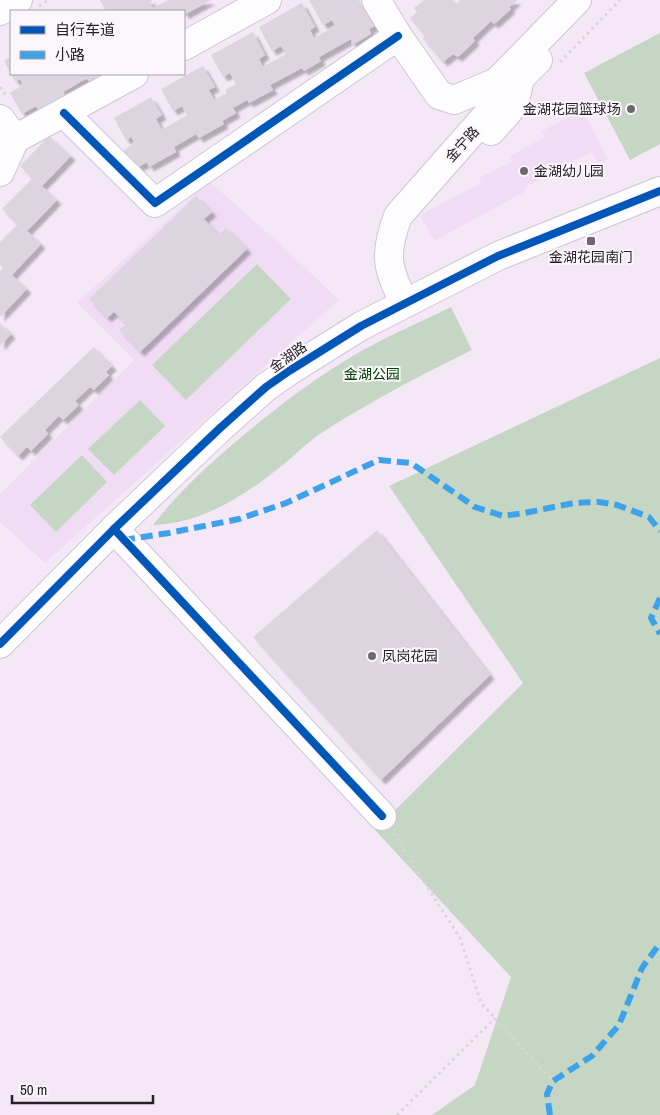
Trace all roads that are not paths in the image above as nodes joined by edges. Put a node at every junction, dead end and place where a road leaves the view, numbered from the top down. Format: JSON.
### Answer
{"nodes":[{"id":1,"x":18,"y":0,"type":"edge"},
{"id":2,"x":267,"y":0,"type":"edge"},
{"id":3,"x":376,"y":0,"type":"edge"},
{"id":4,"x":577,"y":0,"type":"edge"},
{"id":5,"x":596,"y":0,"type":"edge"},
{"id":6,"x":0,"y":11,"type":"edge"},
{"id":7,"x":398,"y":36,"type":"junction"},
{"id":8,"x":185,"y":45,"type":"edge"},
{"id":9,"x":132,"y":75,"type":"edge"},
{"id":10,"x":497,"y":82,"type":"junction"},
{"id":11,"x":64,"y":113,"type":"junction"},
{"id":12,"x":8,"y":129,"type":"edge"},
{"id":13,"x":0,"y":172,"type":"edge"},
{"id":14,"x":660,"y":191,"type":"edge"},
{"id":15,"x":412,"y":299,"type":"junction"},
{"id":16,"x":114,"y":529,"type":"junction"},
{"id":17,"x":0,"y":644,"type":"edge"},
{"id":18,"x":382,"y":816,"type":"road end"}],
"edges":[{"from":1,"to":6,"type":"street"},
{"from":2,"to":8,"type":"street"},
{"from":3,"to":7,"type":"street"},
{"from":4,"to":10,"type":"street"},
{"from":5,"to":15,"type":"street","name":"金宁路"},
{"from":7,"to":10,"type":"street"},
{"from":7,"to":11,"type":"street"},
{"from":9,"to":11,"type":"street"},
{"from":10,"to":15,"type":"street","name":"金宁路"},
{"from":11,"to":12,"type":"street"},
{"from":12,"to":13,"type":"street"},
{"from":14,"to":15,"type":"street","name":"金湖路"},
{"from":15,"to":16,"type":"street","name":"金湖路"},
{"from":16,"to":17,"type":"street","name":"金湖路"},
{"from":16,"to":18,"type":"street"}]}
